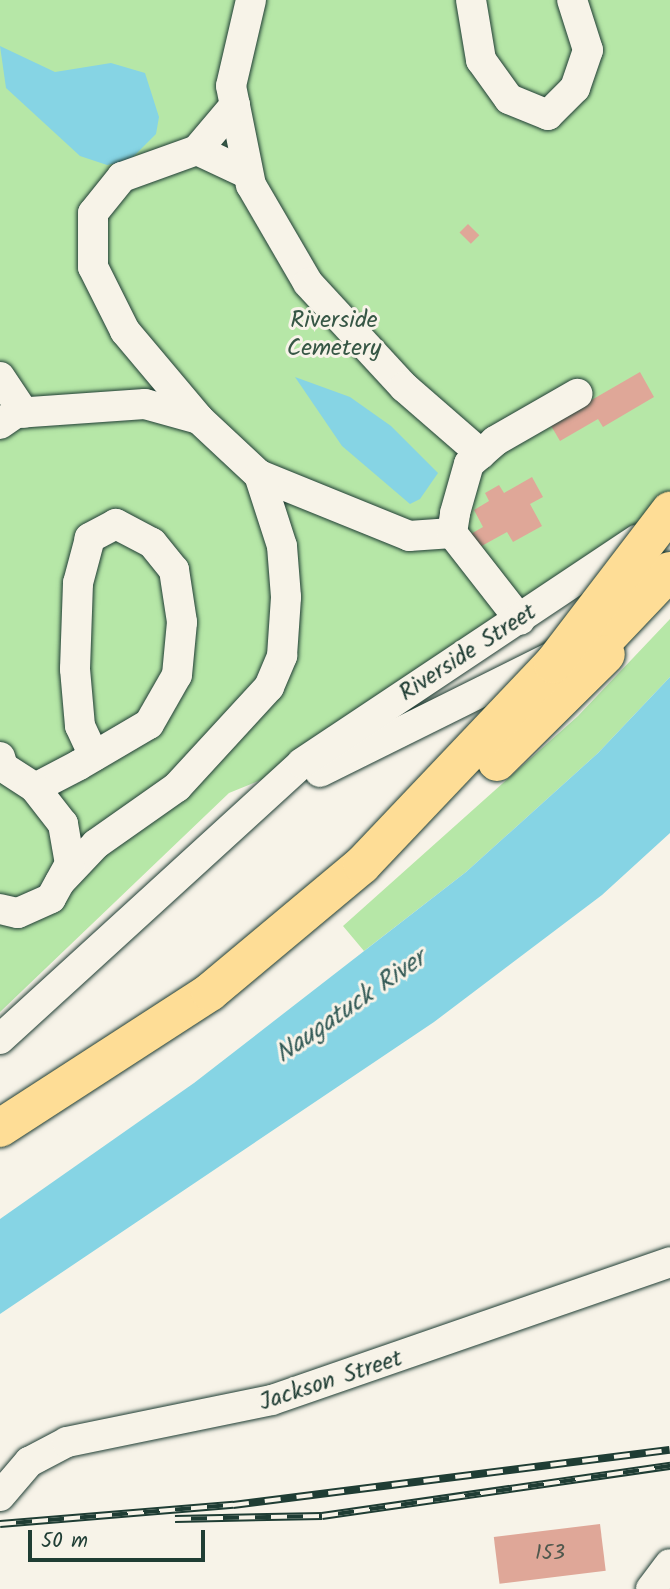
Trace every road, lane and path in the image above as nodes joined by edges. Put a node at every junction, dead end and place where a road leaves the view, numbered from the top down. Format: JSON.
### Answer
{"nodes":[{"id":1,"x":251,"y":0,"type":"edge"},
{"id":2,"x":471,"y":0,"type":"edge"},
{"id":3,"x":572,"y":0,"type":"edge"},
{"id":4,"x":235,"y":105,"type":"junction"},
{"id":5,"x":197,"y":150,"type":"junction"},
{"id":6,"x":248,"y":174,"type":"junction"},
{"id":7,"x":142,"y":351,"type":"junction"},
{"id":8,"x":0,"y":377,"type":"edge"},
{"id":9,"x":577,"y":394,"type":"dead end"},
{"id":10,"x":114,"y":406,"type":"junction"},
{"id":11,"x":12,"y":418,"type":"edge"},
{"id":12,"x":199,"y":419,"type":"junction"},
{"id":13,"x":481,"y":454,"type":"junction"},
{"id":14,"x":259,"y":475,"type":"junction"},
{"id":15,"x":327,"y":504,"type":"junction"},
{"id":16,"x":670,"y":512,"type":"edge"},
{"id":17,"x":452,"y":533,"type":"junction"},
{"id":18,"x":279,"y":536,"type":"junction"},
{"id":19,"x":670,"y":536,"type":"edge"},
{"id":20,"x":670,"y":571,"type":"edge"},
{"id":21,"x":670,"y":586,"type":"edge"},
{"id":22,"x":670,"y":599,"type":"edge"},
{"id":23,"x":520,"y":620,"type":"junction"},
{"id":24,"x":569,"y":678,"type":"junction"},
{"id":25,"x":94,"y":756,"type":"junction"},
{"id":26,"x":1,"y":764,"type":"edge"},
{"id":27,"x":35,"y":788,"type":"junction"},
{"id":28,"x":268,"y":793,"type":"junction"},
{"id":29,"x":63,"y":824,"type":"junction"},
{"id":30,"x":96,"y":844,"type":"junction"},
{"id":31,"x":60,"y":881,"type":"junction"},
{"id":32,"x":0,"y":909,"type":"edge"},
{"id":33,"x":211,"y":992,"type":"junction"},
{"id":34,"x":0,"y":1039,"type":"edge"},
{"id":35,"x":0,"y":1128,"type":"edge"},
{"id":36,"x":0,"y":1138,"type":"edge"},
{"id":37,"x":670,"y":1262,"type":"edge"},
{"id":38,"x":0,"y":1496,"type":"edge"},
{"id":39,"x":670,"y":1564,"type":"edge"},
{"id":40,"x":651,"y":1589,"type":"edge"}],
"edges":[{"from":1,"to":4,"type":"street"},
{"from":2,"to":3,"type":"street"},
{"from":4,"to":5,"type":"street"},
{"from":4,"to":6,"type":"street"},
{"from":5,"to":6,"type":"street"},
{"from":5,"to":7,"type":"street"},
{"from":6,"to":13,"type":"street"},
{"from":7,"to":10,"type":"street"},
{"from":7,"to":12,"type":"street"},
{"from":8,"to":11,"type":"street"},
{"from":9,"to":13,"type":"street"},
{"from":10,"to":11,"type":"street"},
{"from":10,"to":12,"type":"street"},
{"from":12,"to":14,"type":"street"},
{"from":13,"to":17,"type":"street"},
{"from":14,"to":15,"type":"street"},
{"from":14,"to":18,"type":"street"},
{"from":15,"to":17,"type":"street"},
{"from":15,"to":18,"type":"street"},
{"from":16,"to":23,"type":"street","name":"Riverside Street"},
{"from":16,"to":33,"type":"highway","bridge":true},
{"from":17,"to":23,"type":"street"},
{"from":18,"to":30,"type":"street"},
{"from":19,"to":24,"type":"highway","bridge":true},
{"from":20,"to":24,"type":"highway","bridge":true},
{"from":21,"to":33,"type":"highway","bridge":true},
{"from":22,"to":28,"type":"street","name":"Riverside Street"},
{"from":23,"to":28,"type":"street","name":"Riverside Street"},
{"from":24,"to":36,"type":"highway","bridge":true},
{"from":25,"to":25,"type":"street"},
{"from":25,"to":27,"type":"street"},
{"from":26,"to":27,"type":"street"},
{"from":27,"to":29,"type":"street"},
{"from":28,"to":34,"type":"street","name":"Riverside Street"},
{"from":29,"to":30,"type":"street"},
{"from":29,"to":31,"type":"street"},
{"from":30,"to":31,"type":"street"},
{"from":31,"to":32,"type":"street"},
{"from":33,"to":35,"type":"highway","bridge":true},
{"from":37,"to":38,"type":"street","name":"Jackson Street"},
{"from":39,"to":40,"type":"street"}]}
